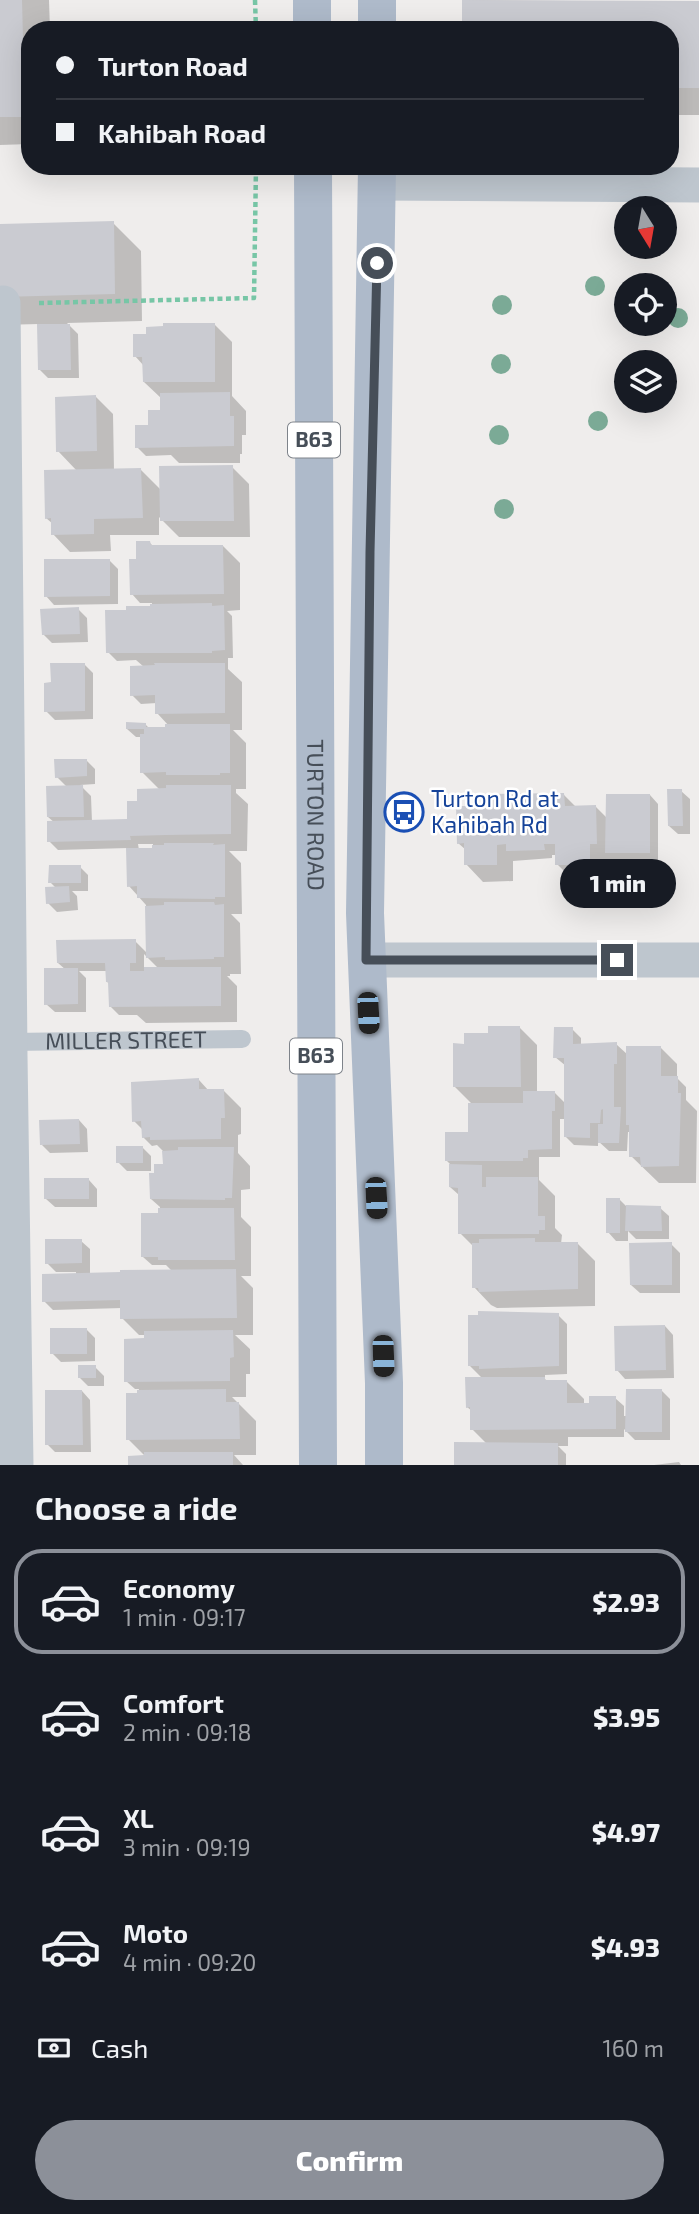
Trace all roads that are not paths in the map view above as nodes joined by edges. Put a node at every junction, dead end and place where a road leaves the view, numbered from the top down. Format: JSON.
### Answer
{"nodes":[{"id":1,"x":312,"y":0,"type":"edge"},
{"id":2,"x":377,"y":0,"type":"edge"},
{"id":3,"x":312,"y":21,"type":"edge"},
{"id":4,"x":377,"y":21,"type":"edge"},
{"id":5,"x":313,"y":175,"type":"edge"},
{"id":6,"x":377,"y":175,"type":"edge"},
{"id":7,"x":406,"y":175,"type":"edge"},
{"id":8,"x":699,"y":185,"type":"edge"},
{"id":9,"x":4,"y":303,"type":"road end"},
{"id":10,"x":366,"y":960,"type":"junction"},
{"id":11,"x":699,"y":960,"type":"edge"},
{"id":12,"x":242,"y":1039,"type":"dead end"},
{"id":13,"x":7,"y":1051,"type":"edge"},
{"id":14,"x":16,"y":1465,"type":"edge"},
{"id":15,"x":318,"y":1465,"type":"edge"},
{"id":16,"x":384,"y":1465,"type":"edge"}],
"edges":[{"from":1,"to":3,"type":"main road"},
{"from":2,"to":4,"type":"main road"},
{"from":5,"to":15,"type":"main road","name":"TURTON ROAD","number":"B63"},
{"from":6,"to":10,"type":"main road","number":"B63"},
{"from":7,"to":8,"type":"street"},
{"from":9,"to":13,"type":"street"},
{"from":10,"to":11,"type":"street"},
{"from":10,"to":16,"type":"main road","number":"B63"},
{"from":12,"to":13,"type":"lane","name":"MILLER STREET"},
{"from":13,"to":14,"type":"street"}]}
